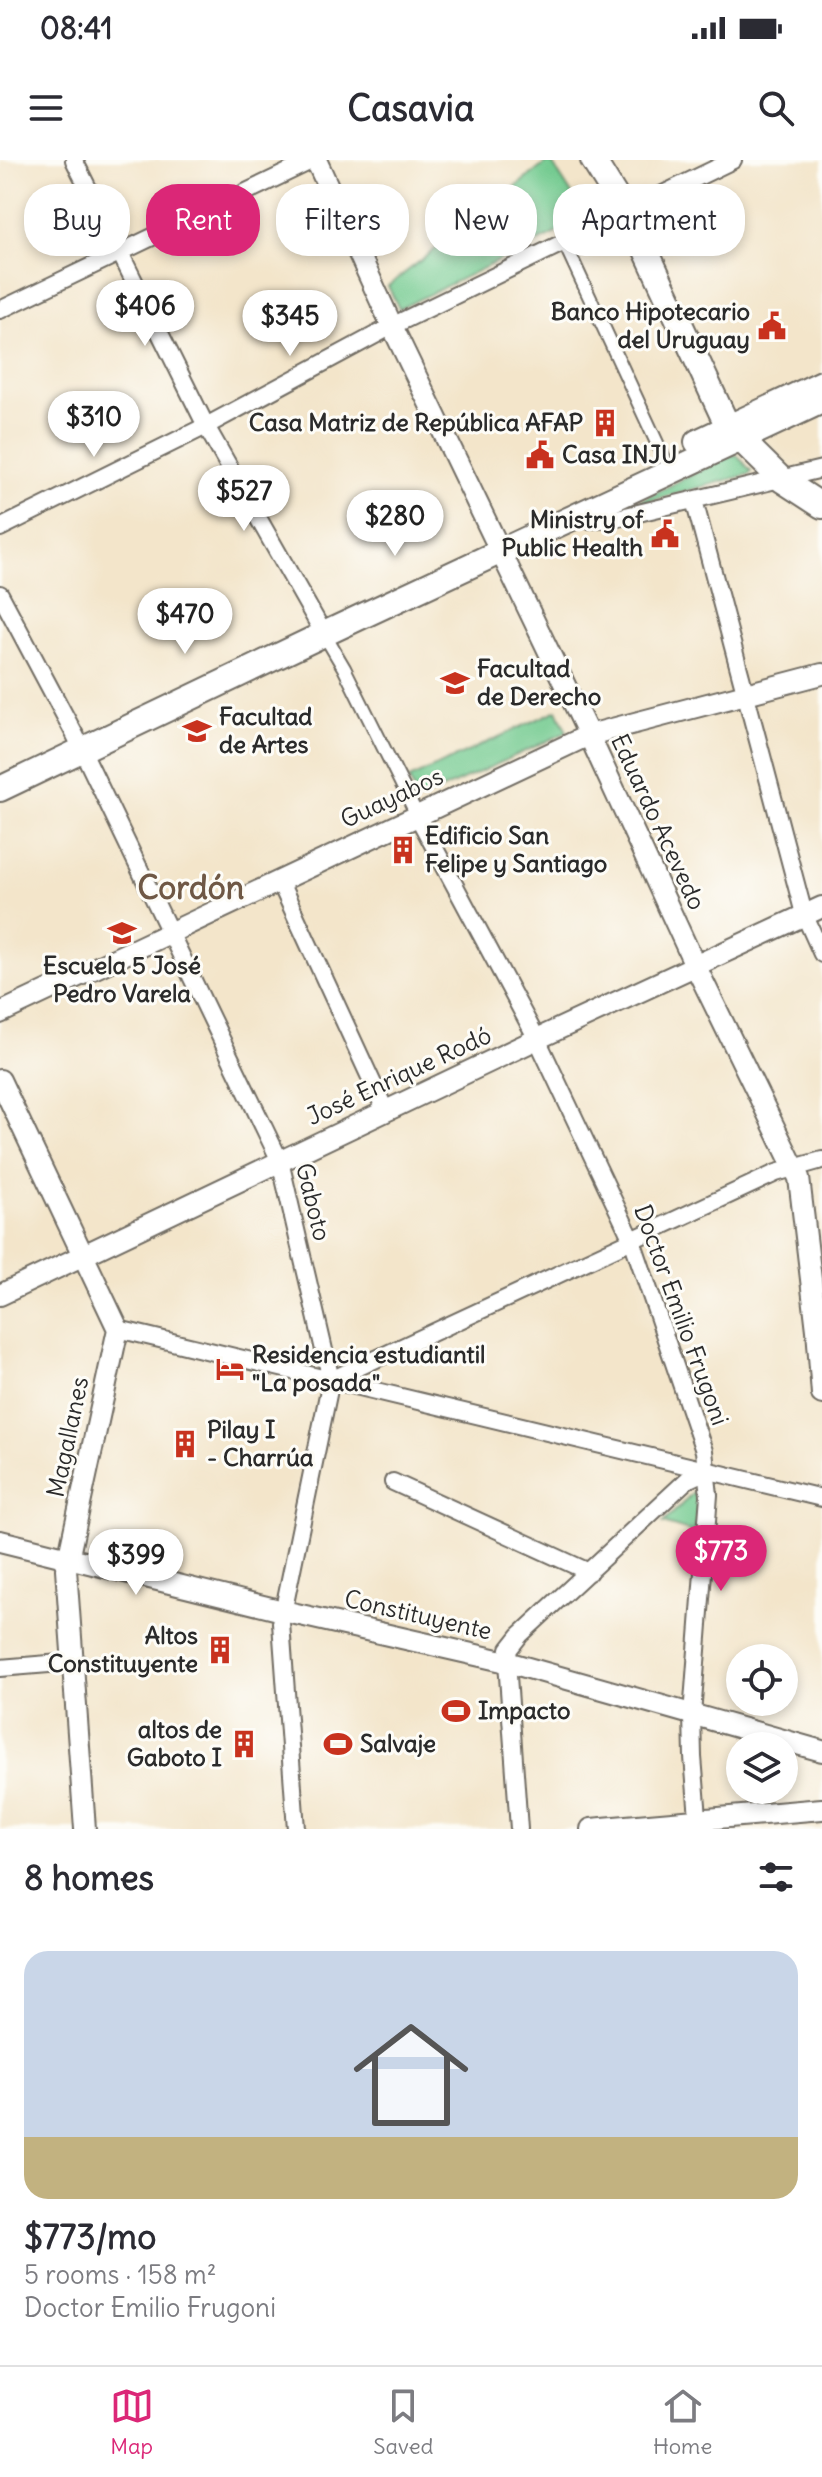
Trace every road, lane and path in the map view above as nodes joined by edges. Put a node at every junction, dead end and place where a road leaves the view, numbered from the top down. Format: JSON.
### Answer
{"nodes":[{"id":1,"x":74,"y":160,"type":"edge"},
{"id":2,"x":314,"y":160,"type":"edge"},
{"id":3,"x":593,"y":160,"type":"edge"},
{"id":4,"x":733,"y":160,"type":"edge"},
{"id":5,"x":86,"y":184,"type":"edge"},
{"id":6,"x":609,"y":184,"type":"edge"},
{"id":7,"x":684,"y":184,"type":"edge"},
{"id":8,"x":553,"y":247,"type":"edge"},
{"id":9,"x":130,"y":248,"type":"edge"},
{"id":10,"x":114,"y":256,"type":"edge"},
{"id":11,"x":121,"y":256,"type":"edge"},
{"id":12,"x":570,"y":256,"type":"edge"},
{"id":13,"x":648,"y":256,"type":"edge"},
{"id":14,"x":0,"y":310,"type":"edge"},
{"id":15,"x":392,"y":326,"type":"junction"},
{"id":16,"x":822,"y":383,"type":"edge"},
{"id":17,"x":822,"y":401,"type":"edge"},
{"id":18,"x":206,"y":426,"type":"junction"},
{"id":19,"x":734,"y":433,"type":"junction"},
{"id":20,"x":664,"y":458,"type":"junction"},
{"id":21,"x":822,"y":469,"type":"edge"},
{"id":22,"x":782,"y":480,"type":"junction"},
{"id":23,"x":694,"y":500,"type":"junction"},
{"id":24,"x":822,"y":506,"type":"edge"},
{"id":25,"x":567,"y":521,"type":"junction"},
{"id":26,"x":0,"y":528,"type":"edge"},
{"id":27,"x":497,"y":545,"type":"junction"},
{"id":28,"x":0,"y":594,"type":"edge"},
{"id":29,"x":320,"y":628,"type":"junction"},
{"id":30,"x":822,"y":674,"type":"edge"},
{"id":31,"x":746,"y":694,"type":"junction"},
{"id":32,"x":589,"y":735,"type":"junction"},
{"id":33,"x":78,"y":742,"type":"junction"},
{"id":34,"x":0,"y":771,"type":"edge"},
{"id":35,"x":0,"y":789,"type":"edge"},
{"id":36,"x":417,"y":815,"type":"junction"},
{"id":37,"x":279,"y":880,"type":"junction"},
{"id":38,"x":813,"y":911,"type":"edge"},
{"id":39,"x":168,"y":933,"type":"junction"},
{"id":40,"x":822,"y":954,"type":"edge"},
{"id":41,"x":695,"y":965,"type":"junction"},
{"id":42,"x":0,"y":1013,"type":"edge"},
{"id":43,"x":537,"y":1039,"type":"junction"},
{"id":44,"x":0,"y":1080,"type":"edge"},
{"id":45,"x":386,"y":1112,"type":"junction"},
{"id":46,"x":822,"y":1160,"type":"edge"},
{"id":47,"x":280,"y":1161,"type":"junction"},
{"id":48,"x":795,"y":1169,"type":"junction"},
{"id":49,"x":632,"y":1240,"type":"junction"},
{"id":50,"x":83,"y":1255,"type":"junction"},
{"id":51,"x":0,"y":1295,"type":"edge"},
{"id":52,"x":118,"y":1329,"type":"junction"},
{"id":53,"x":820,"y":1330,"type":"edge"},
{"id":54,"x":331,"y":1380,"type":"junction"},
{"id":55,"x":822,"y":1394,"type":"edge"},
{"id":56,"x":706,"y":1471,"type":"junction"},
{"id":57,"x":393,"y":1482,"type":"dead end"},
{"id":58,"x":822,"y":1498,"type":"edge"},
{"id":59,"x":0,"y":1541,"type":"edge"},
{"id":60,"x":68,"y":1558,"type":"junction"},
{"id":61,"x":589,"y":1572,"type":"junction"},
{"id":62,"x":283,"y":1611,"type":"junction"},
{"id":63,"x":73,"y":1662,"type":"junction"},
{"id":64,"x":507,"y":1662,"type":"junction"},
{"id":65,"x":0,"y":1668,"type":"edge"},
{"id":66,"x":692,"y":1715,"type":"junction"},
{"id":67,"x":822,"y":1751,"type":"edge"},
{"id":68,"x":822,"y":1809,"type":"edge"},
{"id":69,"x":699,"y":1824,"type":"edge"},
{"id":70,"x":85,"y":1829,"type":"edge"},
{"id":71,"x":296,"y":1829,"type":"edge"},
{"id":72,"x":519,"y":1829,"type":"edge"},
{"id":73,"x":591,"y":1829,"type":"edge"}],
"edges":[{"from":1,"to":5,"type":"street"},
{"from":2,"to":9,"type":"street"},
{"from":2,"to":15,"type":"street","name":"Eduardo Acevedo"},
{"from":3,"to":6,"type":"main road"},
{"from":4,"to":7,"type":"street"},
{"from":8,"to":15,"type":"street"},
{"from":10,"to":14,"type":"street"},
{"from":11,"to":18,"type":"street"},
{"from":12,"to":20,"type":"street"},
{"from":13,"to":19,"type":"main road"},
{"from":15,"to":18,"type":"street"},
{"from":15,"to":27,"type":"street","name":"Eduardo Acevedo"},
{"from":16,"to":19,"type":"main road"},
{"from":17,"to":19,"type":"main road"},
{"from":18,"to":26,"type":"street"},
{"from":18,"to":29,"type":"street"},
{"from":19,"to":20,"type":"main road"},
{"from":19,"to":22,"type":"main road"},
{"from":19,"to":25,"type":"main road"},
{"from":20,"to":27,"type":"main road"},
{"from":21,"to":22,"type":"street"},
{"from":22,"to":23,"type":"street"},
{"from":22,"to":24,"type":"main road"},
{"from":23,"to":25,"type":"street"},
{"from":23,"to":31,"type":"street"},
{"from":25,"to":27,"type":"main road"},
{"from":27,"to":29,"type":"main road"},
{"from":27,"to":32,"type":"street","name":"Eduardo Acevedo"},
{"from":28,"to":33,"type":"street","name":"Gaboto"},
{"from":29,"to":33,"type":"main road"},
{"from":29,"to":36,"type":"street"},
{"from":30,"to":31,"type":"street","name":"Guayabos"},
{"from":31,"to":32,"type":"street","name":"Guayabos"},
{"from":31,"to":38,"type":"street"},
{"from":32,"to":36,"type":"street","name":"Guayabos"},
{"from":32,"to":41,"type":"street","name":"Eduardo Acevedo"},
{"from":33,"to":34,"type":"main road"},
{"from":33,"to":35,"type":"main road"},
{"from":33,"to":39,"type":"street","name":"Gaboto"},
{"from":36,"to":37,"type":"street","name":"Guayabos"},
{"from":36,"to":43,"type":"street","name":"Doctor Emilio Frugoni"},
{"from":37,"to":39,"type":"street","name":"Guayabos"},
{"from":37,"to":45,"type":"street"},
{"from":38,"to":40,"type":"street"},
{"from":38,"to":41,"type":"street","name":"José Enrique Rodó"},
{"from":39,"to":42,"type":"street","name":"Guayabos"},
{"from":39,"to":47,"type":"street","name":"Gaboto"},
{"from":41,"to":43,"type":"street","name":"José Enrique Rodó"},
{"from":41,"to":48,"type":"street","name":"Eduardo Acevedo"},
{"from":43,"to":45,"type":"street","name":"José Enrique Rodó"},
{"from":43,"to":49,"type":"street","name":"Doctor Emilio Frugoni"},
{"from":44,"to":50,"type":"street"},
{"from":45,"to":47,"type":"street","name":"José Enrique Rodó"},
{"from":46,"to":48,"type":"street"},
{"from":47,"to":50,"type":"street","name":"José Enrique Rodó"},
{"from":47,"to":54,"type":"street","name":"Gaboto"},
{"from":48,"to":49,"type":"street"},
{"from":48,"to":53,"type":"street","name":"Eduardo Acevedo"},
{"from":49,"to":54,"type":"street"},
{"from":49,"to":56,"type":"street","name":"Doctor Emilio Frugoni"},
{"from":50,"to":51,"type":"street","name":"José Enrique Rodó"},
{"from":50,"to":52,"type":"street"},
{"from":52,"to":54,"type":"street"},
{"from":52,"to":60,"type":"street","name":"Magallanes"},
{"from":53,"to":55,"type":"street","name":"Eduardo Acevedo"},
{"from":54,"to":56,"type":"street"},
{"from":54,"to":62,"type":"street","name":"Gaboto"},
{"from":56,"to":58,"type":"street"},
{"from":56,"to":61,"type":"street"},
{"from":56,"to":66,"type":"street","name":"Doctor Emilio Frugoni"},
{"from":57,"to":61,"type":"street"},
{"from":59,"to":60,"type":"street","name":"Constituyente"},
{"from":60,"to":62,"type":"street","name":"Constituyente"},
{"from":60,"to":63,"type":"street","name":"Magallanes"},
{"from":61,"to":64,"type":"street"},
{"from":62,"to":64,"type":"street","name":"Constituyente"},
{"from":62,"to":71,"type":"street","name":"Gaboto"},
{"from":63,"to":65,"type":"street"},
{"from":63,"to":70,"type":"street","name":"Magallanes"},
{"from":64,"to":66,"type":"street","name":"Constituyente"},
{"from":64,"to":72,"type":"street"},
{"from":66,"to":67,"type":"street","name":"Constituyente"},
{"from":66,"to":69,"type":"street","name":"Doctor Emilio Frugoni"},
{"from":68,"to":69,"type":"street"},
{"from":69,"to":73,"type":"street"}]}
